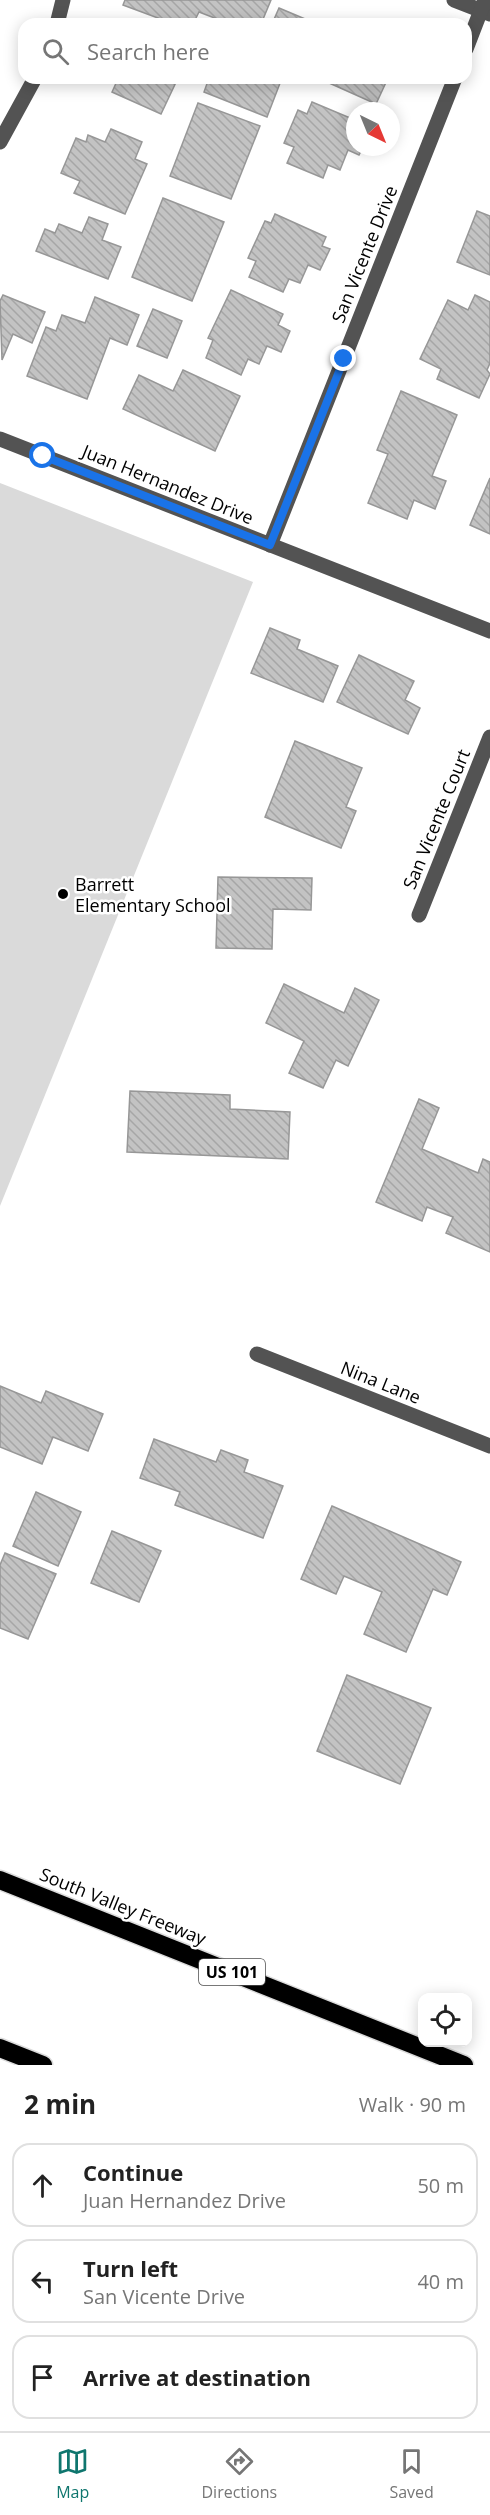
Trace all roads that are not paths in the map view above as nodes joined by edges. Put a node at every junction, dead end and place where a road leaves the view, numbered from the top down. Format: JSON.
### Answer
{"nodes":[{"id":1,"x":63,"y":0,"type":"edge"},
{"id":2,"x":454,"y":0,"type":"edge"},
{"id":3,"x":486,"y":8,"type":"edge"},
{"id":4,"x":58,"y":18,"type":"edge"},
{"id":5,"x":472,"y":37,"type":"edge"},
{"id":6,"x":32,"y":84,"type":"edge"},
{"id":7,"x":453,"y":84,"type":"edge"},
{"id":8,"x":0,"y":142,"type":"edge"},
{"id":9,"x":0,"y":439,"type":"edge"},
{"id":10,"x":270,"y":545,"type":"junction"},
{"id":11,"x":490,"y":631,"type":"edge"},
{"id":12,"x":490,"y":737,"type":"edge"},
{"id":13,"x":419,"y":915,"type":"dead end"},
{"id":14,"x":257,"y":1354,"type":"dead end"},
{"id":15,"x":490,"y":1446,"type":"edge"},
{"id":16,"x":0,"y":1880,"type":"edge"},
{"id":17,"x":0,"y":2048,"type":"edge"},
{"id":18,"x":43,"y":2065,"type":"edge"},
{"id":19,"x":465,"y":2065,"type":"edge"}],
"edges":[{"from":1,"to":4,"type":"street"},
{"from":2,"to":3,"type":"street"},
{"from":3,"to":5,"type":"street"},
{"from":6,"to":8,"type":"street"},
{"from":7,"to":10,"type":"street","name":"San Vicente Drive"},
{"from":9,"to":10,"type":"street","name":"Juan Hernandez Drive"},
{"from":10,"to":11,"type":"street","name":"Juan Hernandez Drive"},
{"from":12,"to":13,"type":"street","name":"San Vicente Court"},
{"from":14,"to":15,"type":"street","name":"Nina Lane"},
{"from":16,"to":19,"type":"highway","name":"South Valley Freeway","number":"US 101"},
{"from":17,"to":18,"type":"highway"}]}
